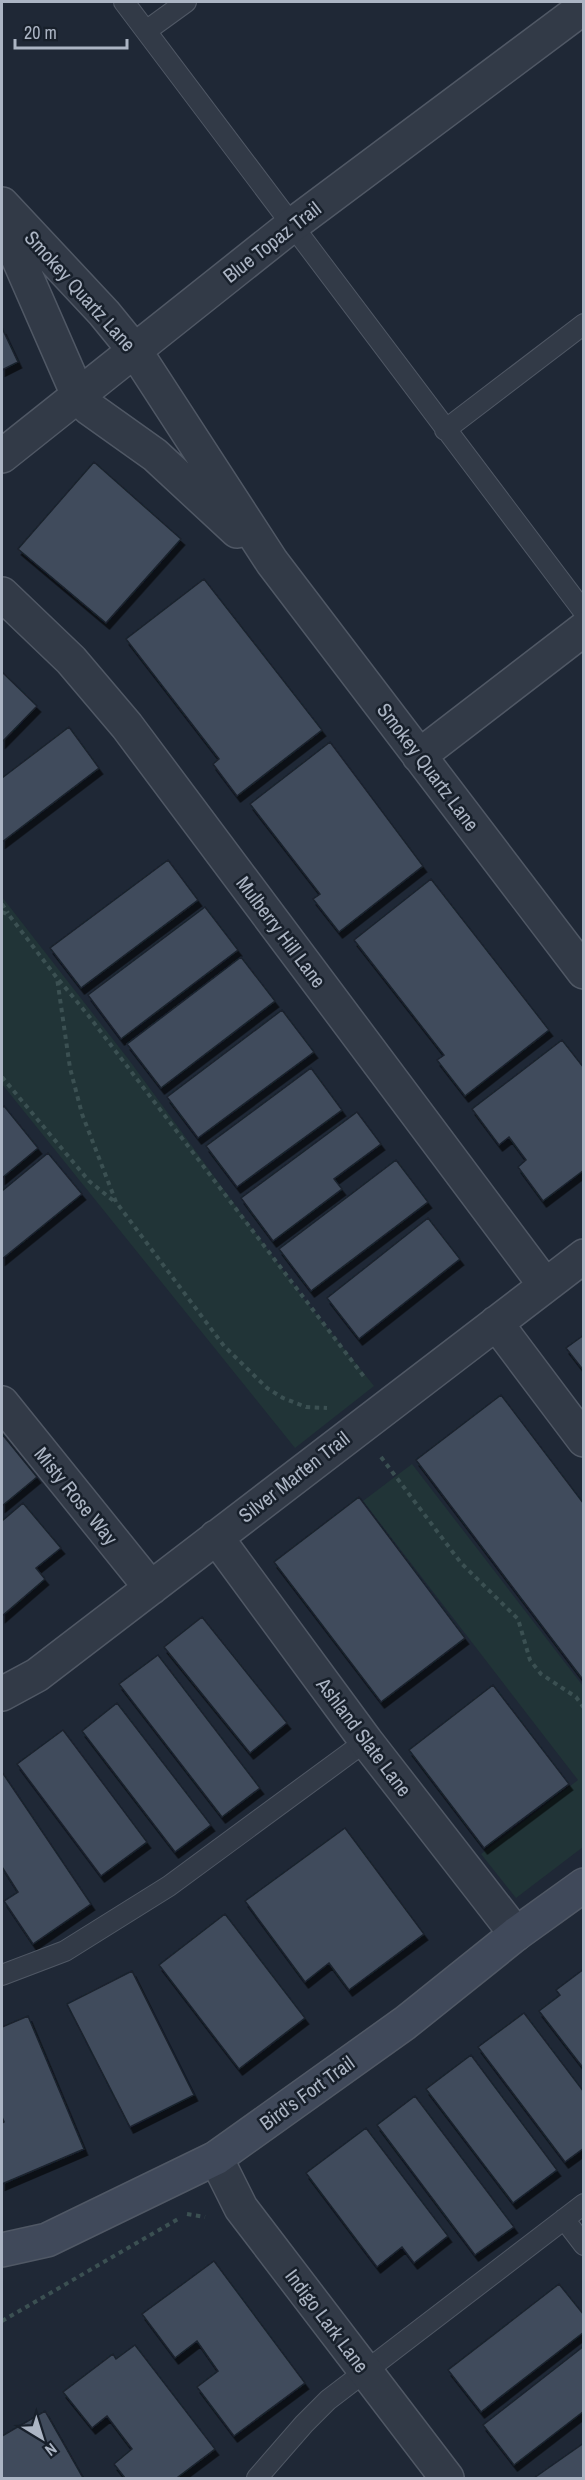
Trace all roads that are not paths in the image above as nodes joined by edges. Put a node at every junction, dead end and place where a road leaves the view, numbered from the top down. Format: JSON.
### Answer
{"nodes":[{"id":1,"x":124,"y":2,"type":"edge"},
{"id":2,"x":186,"y":2,"type":"edge"},
{"id":3,"x":570,"y":2,"type":"edge"},
{"id":4,"x":584,"y":7,"type":"edge"},
{"id":5,"x":146,"y":31,"type":"junction"},
{"id":6,"x":546,"y":34,"type":"junction"},
{"id":7,"x":2,"y":204,"type":"edge"},
{"id":8,"x":2,"y":221,"type":"edge"},
{"id":9,"x":291,"y":226,"type":"junction"},
{"id":10,"x":584,"y":324,"type":"edge"},
{"id":11,"x":135,"y":351,"type":"junction"},
{"id":12,"x":78,"y":395,"type":"junction"},
{"id":13,"x":444,"y":430,"type":"junction"},
{"id":14,"x":2,"y":456,"type":"edge"},
{"id":15,"x":272,"y":562,"type":"junction"},
{"id":16,"x":2,"y":594,"type":"edge"},
{"id":17,"x":584,"y":612,"type":"edge"},
{"id":18,"x":584,"y":629,"type":"edge"},
{"id":19,"x":419,"y":756,"type":"junction"},
{"id":20,"x":584,"y":972,"type":"edge"},
{"id":21,"x":584,"y":1257,"type":"edge"},
{"id":22,"x":545,"y":1284,"type":"junction"},
{"id":23,"x":496,"y":1323,"type":"junction"},
{"id":24,"x":2,"y":1403,"type":"edge"},
{"id":25,"x":584,"y":1440,"type":"edge"},
{"id":26,"x":216,"y":1537,"type":"junction"},
{"id":27,"x":151,"y":1588,"type":"junction"},
{"id":28,"x":2,"y":1695,"type":"edge"},
{"id":29,"x":366,"y":1741,"type":"junction"},
{"id":30,"x":584,"y":1885,"type":"edge"},
{"id":31,"x":516,"y":1934,"type":"junction"},
{"id":32,"x":2,"y":1975,"type":"edge"},
{"id":33,"x":216,"y":2158,"type":"junction"},
{"id":34,"x":584,"y":2204,"type":"edge"},
{"id":35,"x":564,"y":2219,"type":"junction"},
{"id":36,"x":584,"y":2245,"type":"edge"},
{"id":37,"x":2,"y":2250,"type":"edge"},
{"id":38,"x":366,"y":2373,"type":"junction"},
{"id":39,"x":257,"y":2478,"type":"edge"},
{"id":40,"x":447,"y":2478,"type":"edge"}],
"edges":[{"from":1,"to":5,"type":"lane"},
{"from":2,"to":5,"type":"lane"},
{"from":3,"to":6,"type":"street","name":"Blue Topaz Trail"},
{"from":4,"to":6,"type":"street","name":"Blue Topaz Trail"},
{"from":5,"to":9,"type":"lane"},
{"from":6,"to":9,"type":"street","name":"Blue Topaz Trail"},
{"from":7,"to":11,"type":"street","name":"Smokey Quartz Lane"},
{"from":8,"to":12,"type":"street","name":"Smokey Quartz Lane"},
{"from":9,"to":11,"type":"street","name":"Blue Topaz Trail"},
{"from":9,"to":13,"type":"lane"},
{"from":10,"to":13,"type":"lane"},
{"from":11,"to":12,"type":"street","name":"Blue Topaz Trail"},
{"from":11,"to":15,"type":"street","name":"Smokey Quartz Lane"},
{"from":12,"to":14,"type":"street","name":"Blue Topaz Trail"},
{"from":12,"to":15,"type":"street","name":"Smokey Quartz Lane"},
{"from":13,"to":17,"type":"lane"},
{"from":15,"to":19,"type":"street","name":"Smokey Quartz Lane"},
{"from":16,"to":22,"type":"street","name":"Mulberry Hill Lane"},
{"from":18,"to":19,"type":"street"},
{"from":19,"to":20,"type":"street","name":"Smokey Quartz Lane"},
{"from":21,"to":22,"type":"street","name":"Silver Marten Trail"},
{"from":22,"to":23,"type":"street","name":"Silver Marten Trail"},
{"from":23,"to":25,"type":"street"},
{"from":23,"to":26,"type":"street","name":"Silver Marten Trail"},
{"from":24,"to":27,"type":"street","name":"Misty Rose Way"},
{"from":26,"to":27,"type":"street","name":"Silver Marten Trail"},
{"from":26,"to":29,"type":"street","name":"Ashland Slate Lane"},
{"from":27,"to":28,"type":"street","name":"Silver Marten Trail"},
{"from":29,"to":31,"type":"street","name":"Ashland Slate Lane"},
{"from":29,"to":32,"type":"lane"},
{"from":30,"to":31,"type":"street","name":"Bird's Fort Trail"},
{"from":31,"to":33,"type":"street","name":"Bird's Fort Trail"},
{"from":33,"to":37,"type":"street","name":"Bird's Fort Trail"},
{"from":33,"to":38,"type":"street","name":"Indigo Lark Lane"},
{"from":34,"to":35,"type":"lane"},
{"from":35,"to":36,"type":"lane"},
{"from":35,"to":38,"type":"lane"},
{"from":38,"to":39,"type":"lane"},
{"from":38,"to":40,"type":"street","name":"Indigo Lark Lane"}]}
